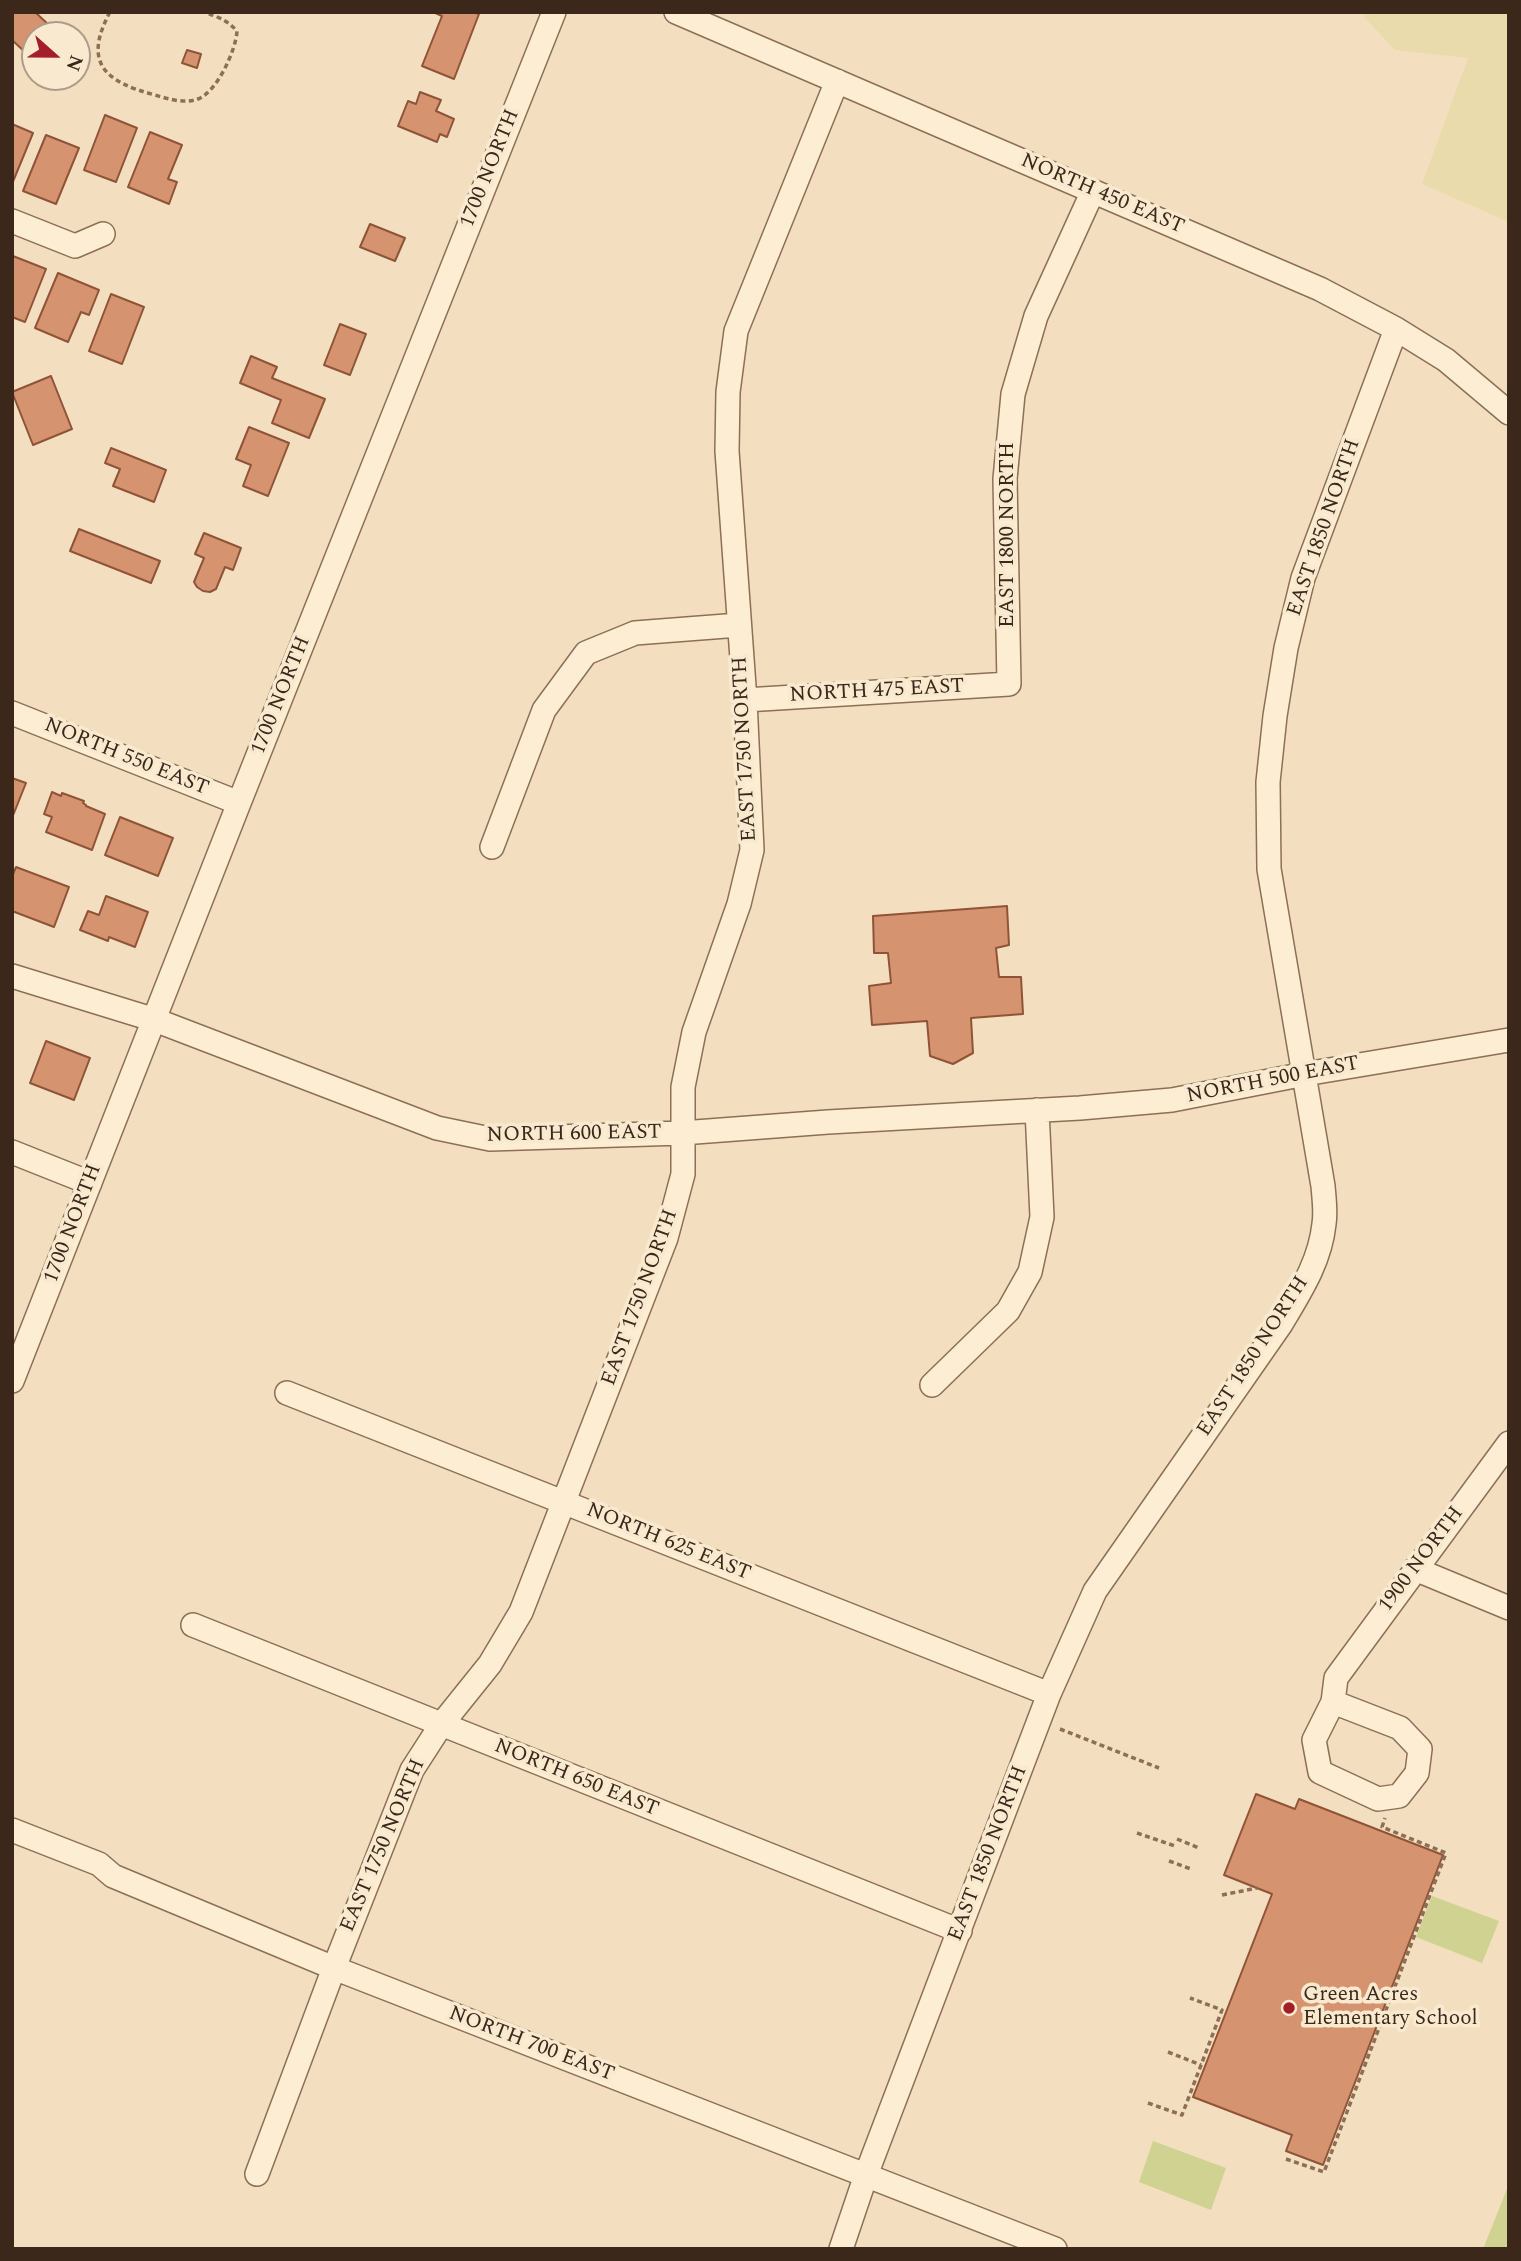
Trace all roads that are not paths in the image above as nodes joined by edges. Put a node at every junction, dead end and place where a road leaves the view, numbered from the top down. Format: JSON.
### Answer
{"nodes":[{"id":1,"x":554,"y":12,"type":"edge"},
{"id":2,"x":676,"y":12,"type":"edge"},
{"id":3,"x":836,"y":81,"type":"junction"},
{"id":4,"x":1093,"y":191,"type":"junction"},
{"id":5,"x":12,"y":221,"type":"edge"},
{"id":6,"x":103,"y":234,"type":"dead end"},
{"id":7,"x":1396,"y":329,"type":"junction"},
{"id":8,"x":1509,"y":413,"type":"edge"},
{"id":9,"x":739,"y":625,"type":"junction"},
{"id":10,"x":1009,"y":684,"type":"joint"},
{"id":11,"x":745,"y":700,"type":"junction"},
{"id":12,"x":12,"y":713,"type":"edge"},
{"id":13,"x":239,"y":803,"type":"junction"},
{"id":14,"x":492,"y":847,"type":"dead end"},
{"id":15,"x":12,"y":976,"type":"edge"},
{"id":16,"x":155,"y":1020,"type":"junction"},
{"id":17,"x":1509,"y":1040,"type":"edge"},
{"id":18,"x":1305,"y":1074,"type":"junction"},
{"id":19,"x":1037,"y":1110,"type":"junction"},
{"id":20,"x":682,"y":1133,"type":"junction"},
{"id":21,"x":12,"y":1152,"type":"edge"},
{"id":22,"x":90,"y":1183,"type":"junction"},
{"id":23,"x":12,"y":1381,"type":"edge"},
{"id":24,"x":932,"y":1385,"type":"dead end"},
{"id":25,"x":287,"y":1393,"type":"dead end"},
{"id":26,"x":1509,"y":1443,"type":"edge"},
{"id":27,"x":564,"y":1502,"type":"junction"},
{"id":28,"x":1415,"y":1569,"type":"junction"},
{"id":29,"x":1509,"y":1608,"type":"edge"},
{"id":30,"x":193,"y":1625,"type":"dead end"},
{"id":31,"x":1049,"y":1694,"type":"junction"},
{"id":32,"x":1333,"y":1702,"type":"junction"},
{"id":33,"x":441,"y":1725,"type":"junction"},
{"id":34,"x":12,"y":1830,"type":"edge"},
{"id":35,"x":960,"y":1931,"type":"junction"},
{"id":36,"x":334,"y":1968,"type":"junction"},
{"id":37,"x":257,"y":2174,"type":"dead end"},
{"id":38,"x":866,"y":2175,"type":"junction"},
{"id":39,"x":841,"y":2249,"type":"edge"},
{"id":40,"x":1055,"y":2249,"type":"edge"}],
"edges":[{"from":1,"to":13,"type":"street","name":"1700 NORTH"},
{"from":2,"to":3,"type":"street","name":"NORTH 450 EAST"},
{"from":3,"to":4,"type":"street","name":"NORTH 450 EAST"},
{"from":3,"to":9,"type":"street","name":"EAST 1750 NORTH"},
{"from":4,"to":7,"type":"street","name":"NORTH 450 EAST"},
{"from":4,"to":10,"type":"street","name":"EAST 1800 NORTH"},
{"from":5,"to":6,"type":"street"},
{"from":7,"to":8,"type":"street","name":"NORTH 450 EAST"},
{"from":7,"to":18,"type":"street","name":"EAST 1850 NORTH"},
{"from":9,"to":11,"type":"street","name":"EAST 1750 NORTH"},
{"from":9,"to":14,"type":"street"},
{"from":10,"to":11,"type":"street","name":"NORTH 475 EAST"},
{"from":11,"to":20,"type":"street","name":"EAST 1750 NORTH"},
{"from":12,"to":13,"type":"street","name":"NORTH 550 EAST"},
{"from":13,"to":16,"type":"street","name":"1700 NORTH"},
{"from":15,"to":16,"type":"street","name":"NORTH 600 EAST"},
{"from":16,"to":20,"type":"street","name":"NORTH 600 EAST"},
{"from":16,"to":22,"type":"street","name":"1700 NORTH"},
{"from":17,"to":18,"type":"street","name":"NORTH 500 EAST"},
{"from":18,"to":19,"type":"street","name":"NORTH 500 EAST"},
{"from":18,"to":31,"type":"street","name":"EAST 1850 NORTH"},
{"from":19,"to":20,"type":"street","name":"NORTH 600 EAST"},
{"from":19,"to":24,"type":"street"},
{"from":20,"to":27,"type":"street","name":"EAST 1750 NORTH"},
{"from":21,"to":22,"type":"street"},
{"from":22,"to":23,"type":"street","name":"1700 NORTH"},
{"from":25,"to":27,"type":"street","name":"NORTH 625 EAST"},
{"from":26,"to":28,"type":"street","name":"1900 NORTH"},
{"from":27,"to":31,"type":"street","name":"NORTH 625 EAST"},
{"from":27,"to":33,"type":"street","name":"EAST 1750 NORTH"},
{"from":28,"to":29,"type":"street"},
{"from":28,"to":32,"type":"street","name":"1900 NORTH"},
{"from":30,"to":33,"type":"street","name":"NORTH 650 EAST"},
{"from":31,"to":35,"type":"street","name":"EAST 1850 NORTH"},
{"from":32,"to":32,"type":"street"},
{"from":33,"to":35,"type":"street","name":"NORTH 650 EAST"},
{"from":33,"to":36,"type":"street","name":"EAST 1750 NORTH"},
{"from":34,"to":36,"type":"street","name":"NORTH 700 EAST"},
{"from":35,"to":38,"type":"street","name":"EAST 1850 NORTH"},
{"from":36,"to":37,"type":"street","name":"EAST 1750 NORTH"},
{"from":36,"to":38,"type":"street","name":"NORTH 700 EAST"},
{"from":38,"to":39,"type":"street","name":"EAST 1850 NORTH"},
{"from":38,"to":40,"type":"street","name":"NORTH 700 EAST"}]}
